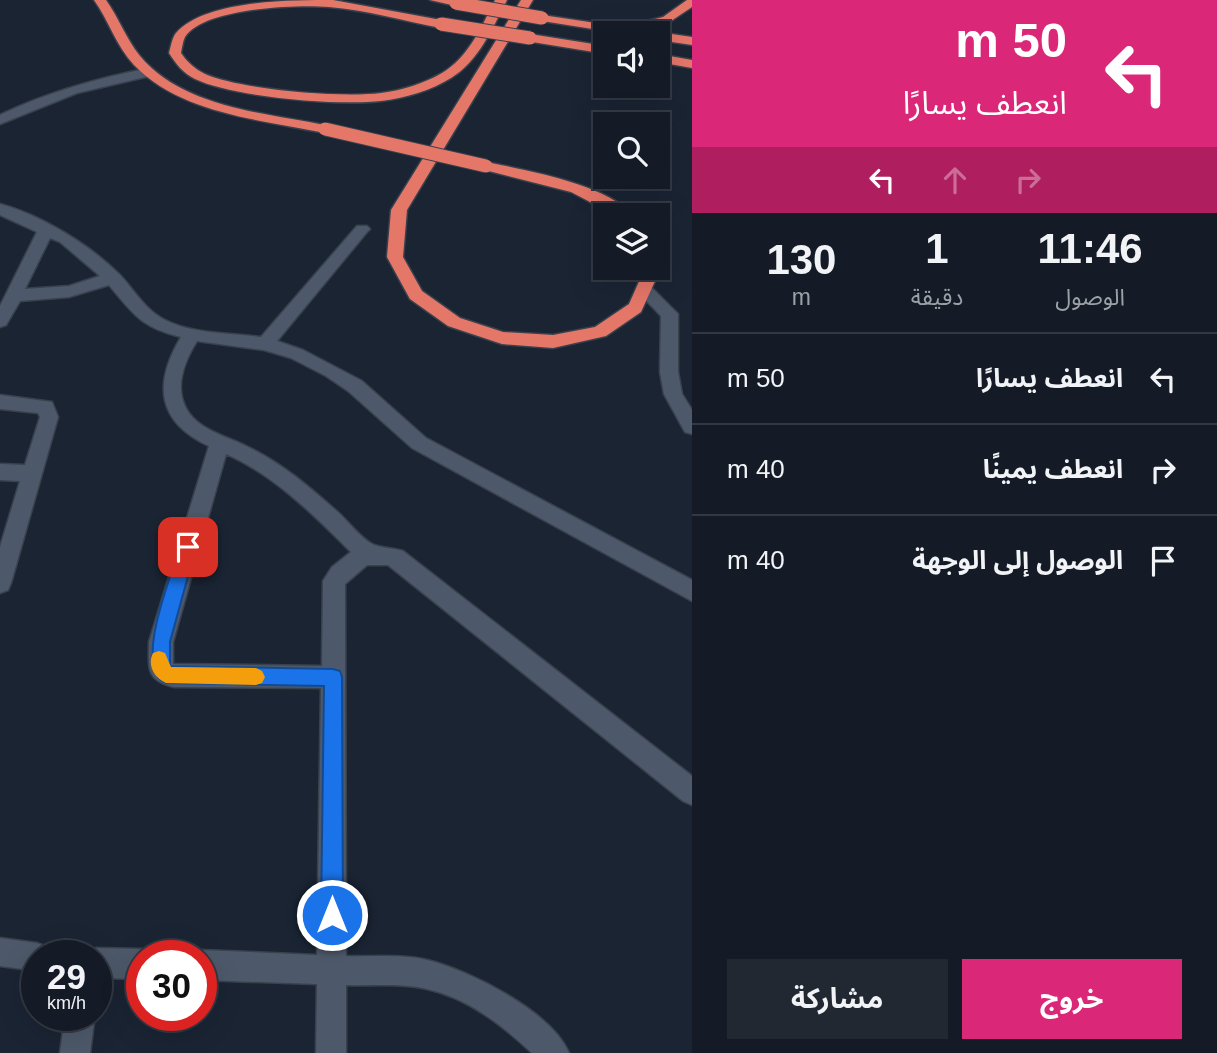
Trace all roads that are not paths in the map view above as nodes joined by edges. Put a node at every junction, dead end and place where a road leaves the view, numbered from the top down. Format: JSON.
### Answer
{"nodes":[{"id":1,"x":100,"y":0,"type":"edge"},
{"id":2,"x":313,"y":0,"type":"edge"},
{"id":3,"x":436,"y":0,"type":"edge"},
{"id":4,"x":502,"y":0,"type":"edge"},
{"id":5,"x":527,"y":0,"type":"edge"},
{"id":6,"x":692,"y":2,"type":"edge"},
{"id":7,"x":331,"y":3,"type":"junction"},
{"id":8,"x":659,"y":21,"type":"edge"},
{"id":9,"x":593,"y":26,"type":"edge"},
{"id":10,"x":692,"y":33,"type":"edge"},
{"id":11,"x":670,"y":35,"type":"edge"},
{"id":12,"x":670,"y":38,"type":"edge"},
{"id":13,"x":692,"y":41,"type":"edge"},
{"id":14,"x":593,"y":48,"type":"edge"},
{"id":15,"x":670,"y":60,"type":"edge"},
{"id":16,"x":692,"y":64,"type":"edge"},
{"id":17,"x":149,"y":72,"type":"junction"},
{"id":18,"x":0,"y":120,"type":"edge"},
{"id":19,"x":606,"y":203,"type":"edge"},
{"id":20,"x":0,"y":209,"type":"edge"},
{"id":21,"x":46,"y":229,"type":"junction"},
{"id":22,"x":362,"y":229,"type":"dead end"},
{"id":23,"x":113,"y":278,"type":"junction"},
{"id":24,"x":650,"y":280,"type":"edge"},
{"id":25,"x":646,"y":292,"type":"junction"},
{"id":26,"x":15,"y":296,"type":"junction"},
{"id":27,"x":0,"y":321,"type":"edge"},
{"id":28,"x":192,"y":334,"type":"junction"},
{"id":29,"x":265,"y":344,"type":"junction"},
{"id":30,"x":0,"y":402,"type":"edge"},
{"id":31,"x":692,"y":426,"type":"edge"},
{"id":32,"x":220,"y":442,"type":"junction"},
{"id":33,"x":0,"y":472,"type":"edge"},
{"id":34,"x":33,"y":473,"type":"junction"},
{"id":35,"x":367,"y":553,"type":"junction"},
{"id":36,"x":0,"y":583,"type":"edge"},
{"id":37,"x":692,"y":591,"type":"edge"},
{"id":38,"x":333,"y":677,"type":"junction"},
{"id":39,"x":692,"y":792,"type":"edge"},
{"id":40,"x":0,"y":952,"type":"edge"},
{"id":41,"x":21,"y":955,"type":"edge"},
{"id":42,"x":217,"y":965,"type":"edge"},
{"id":43,"x":332,"y":968,"type":"junction"},
{"id":44,"x":78,"y":1031,"type":"edge"},
{"id":45,"x":75,"y":1053,"type":"edge"},
{"id":46,"x":331,"y":1053,"type":"edge"},
{"id":47,"x":554,"y":1053,"type":"edge"}],
"edges":[{"from":1,"to":17,"type":"highway"},
{"from":2,"to":7,"type":"highway"},
{"from":3,"to":9,"type":"highway","bridge":true},
{"from":4,"to":7,"type":"highway"},
{"from":5,"to":25,"type":"highway"},
{"from":6,"to":8,"type":"highway"},
{"from":7,"to":14,"type":"highway","bridge":true},
{"from":10,"to":11,"type":"highway"},
{"from":12,"to":13,"type":"highway"},
{"from":15,"to":16,"type":"highway"},
{"from":17,"to":18,"type":"street"},
{"from":17,"to":19,"type":"highway","bridge":true},
{"from":20,"to":21,"type":"street"},
{"from":21,"to":23,"type":"street"},
{"from":21,"to":26,"type":"street"},
{"from":22,"to":29,"type":"street"},
{"from":23,"to":26,"type":"street"},
{"from":23,"to":28,"type":"street"},
{"from":24,"to":25,"type":"highway"},
{"from":25,"to":31,"type":"street"},
{"from":26,"to":27,"type":"street"},
{"from":28,"to":29,"type":"street"},
{"from":28,"to":32,"type":"street"},
{"from":29,"to":37,"type":"street"},
{"from":30,"to":34,"type":"street"},
{"from":32,"to":35,"type":"street"},
{"from":32,"to":38,"type":"street"},
{"from":33,"to":34,"type":"street"},
{"from":34,"to":36,"type":"street"},
{"from":35,"to":38,"type":"street"},
{"from":35,"to":39,"type":"street"},
{"from":38,"to":43,"type":"street"},
{"from":40,"to":41,"type":"street"},
{"from":42,"to":43,"type":"street"},
{"from":43,"to":46,"type":"street"},
{"from":43,"to":47,"type":"street"},
{"from":44,"to":45,"type":"street"}]}
